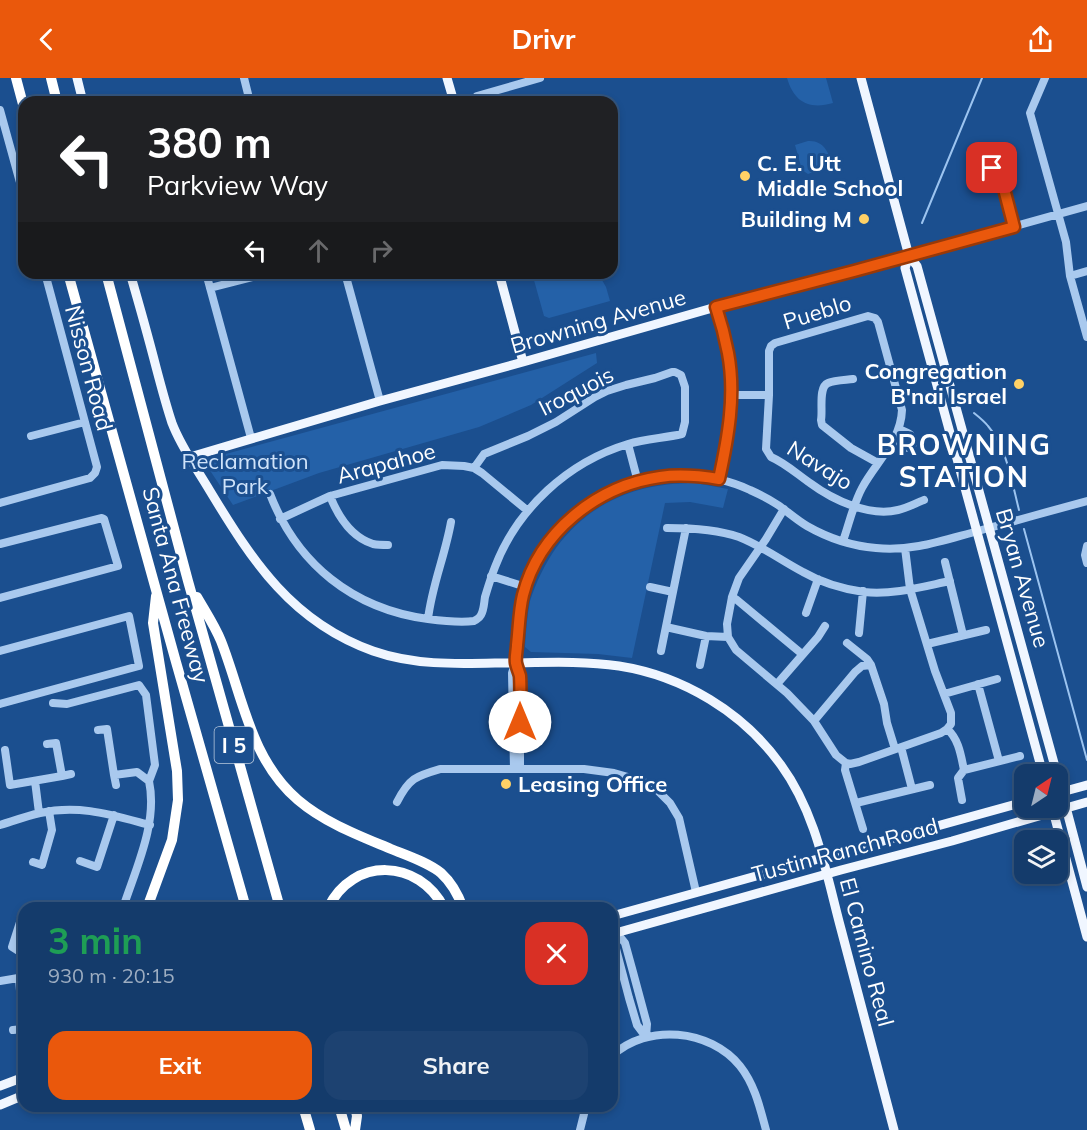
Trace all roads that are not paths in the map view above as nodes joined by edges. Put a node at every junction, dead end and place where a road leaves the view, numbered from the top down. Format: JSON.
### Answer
{"nodes":[{"id":1,"x":16,"y":78,"type":"edge"},
{"id":2,"x":51,"y":78,"type":"edge"},
{"id":3,"x":77,"y":78,"type":"edge"},
{"id":4,"x":243,"y":78,"type":"edge"},
{"id":5,"x":447,"y":78,"type":"edge"},
{"id":6,"x":540,"y":78,"type":"edge"},
{"id":7,"x":861,"y":78,"type":"edge"},
{"id":8,"x":1045,"y":78,"type":"edge"},
{"id":9,"x":21,"y":96,"type":"edge"},
{"id":10,"x":56,"y":96,"type":"edge"},
{"id":11,"x":82,"y":96,"type":"edge"},
{"id":12,"x":248,"y":96,"type":"edge"},
{"id":13,"x":452,"y":96,"type":"edge"},
{"id":14,"x":477,"y":96,"type":"dead end"},
{"id":15,"x":0,"y":110,"type":"edge"},
{"id":16,"x":992,"y":168,"type":"dead end"},
{"id":17,"x":18,"y":176,"type":"edge"},
{"id":18,"x":1087,"y":206,"type":"edge"},
{"id":19,"x":1058,"y":214,"type":"junction"},
{"id":20,"x":1014,"y":227,"type":"junction"},
{"id":21,"x":909,"y":256,"type":"junction"},
{"id":22,"x":1087,"y":271,"type":"edge"},
{"id":23,"x":1070,"y":276,"type":"junction"},
{"id":24,"x":47,"y":279,"type":"edge"},
{"id":25,"x":70,"y":279,"type":"edge"},
{"id":26,"x":108,"y":279,"type":"edge"},
{"id":27,"x":132,"y":279,"type":"edge"},
{"id":28,"x":208,"y":279,"type":"edge"},
{"id":29,"x":245,"y":279,"type":"edge"},
{"id":30,"x":347,"y":279,"type":"edge"},
{"id":31,"x":501,"y":279,"type":"edge"},
{"id":32,"x":210,"y":288,"type":"junction"},
{"id":33,"x":716,"y":307,"type":"junction"},
{"id":34,"x":1087,"y":337,"type":"edge"},
{"id":35,"x":523,"y":362,"type":"junction"},
{"id":36,"x":853,"y":379,"type":"dead end"},
{"id":37,"x":731,"y":395,"type":"junction"},
{"id":38,"x":769,"y":395,"type":"junction"},
{"id":39,"x":380,"y":401,"type":"junction"},
{"id":40,"x":85,"y":422,"type":"junction"},
{"id":41,"x":899,"y":429,"type":"junction"},
{"id":42,"x":31,"y":436,"type":"dead end"},
{"id":43,"x":251,"y":438,"type":"junction"},
{"id":44,"x":893,"y":442,"type":"junction"},
{"id":45,"x":628,"y":444,"type":"junction"},
{"id":46,"x":768,"y":453,"type":"joint"},
{"id":47,"x":190,"y":457,"type":"junction"},
{"id":48,"x":878,"y":463,"type":"junction"},
{"id":49,"x":474,"y":468,"type":"junction"},
{"id":50,"x":719,"y":479,"type":"junction"},
{"id":51,"x":638,"y":482,"type":"junction"},
{"id":52,"x":270,"y":494,"type":"dead end"},
{"id":53,"x":330,"y":496,"type":"junction"},
{"id":54,"x":924,"y":500,"type":"dead end"},
{"id":55,"x":1087,"y":501,"type":"edge"},
{"id":56,"x":0,"y":503,"type":"edge"},
{"id":57,"x":854,"y":507,"type":"junction"},
{"id":58,"x":784,"y":509,"type":"junction"},
{"id":59,"x":528,"y":511,"type":"junction"},
{"id":60,"x":280,"y":519,"type":"junction"},
{"id":61,"x":451,"y":522,"type":"dead end"},
{"id":62,"x":667,"y":528,"type":"dead end"},
{"id":63,"x":686,"y":528,"type":"junction"},
{"id":64,"x":989,"y":528,"type":"junction"},
{"id":65,"x":977,"y":531,"type":"junction"},
{"id":66,"x":843,"y":541,"type":"junction"},
{"id":67,"x":0,"y":544,"type":"edge"},
{"id":68,"x":388,"y":545,"type":"dead end"},
{"id":69,"x":1087,"y":547,"type":"edge"},
{"id":70,"x":760,"y":548,"type":"junction"},
{"id":71,"x":904,"y":548,"type":"junction"},
{"id":72,"x":945,"y":562,"type":"dead end"},
{"id":73,"x":1087,"y":564,"type":"edge"},
{"id":74,"x":491,"y":576,"type":"junction"},
{"id":75,"x":818,"y":579,"type":"junction"},
{"id":76,"x":188,"y":581,"type":"junction"},
{"id":77,"x":950,"y":581,"type":"junction"},
{"id":78,"x":526,"y":586,"type":"junction"},
{"id":79,"x":651,"y":587,"type":"dead end"},
{"id":80,"x":910,"y":589,"type":"junction"},
{"id":81,"x":156,"y":590,"type":"junction"},
{"id":82,"x":863,"y":591,"type":"junction"},
{"id":83,"x":673,"y":592,"type":"junction"},
{"id":84,"x":732,"y":597,"type":"junction"},
{"id":85,"x":0,"y":598,"type":"edge"},
{"id":86,"x":806,"y":614,"type":"dead end"},
{"id":87,"x":428,"y":619,"type":"junction"},
{"id":88,"x":825,"y":626,"type":"dead end"},
{"id":89,"x":666,"y":627,"type":"junction"},
{"id":90,"x":986,"y":630,"type":"dead end"},
{"id":91,"x":860,"y":633,"type":"dead end"},
{"id":92,"x":963,"y":635,"type":"junction"},
{"id":93,"x":706,"y":636,"type":"junction"},
{"id":94,"x":728,"y":637,"type":"junction"},
{"id":95,"x":847,"y":643,"type":"dead end"},
{"id":96,"x":927,"y":644,"type":"junction"},
{"id":97,"x":0,"y":651,"type":"edge"},
{"id":98,"x":661,"y":651,"type":"dead end"},
{"id":99,"x":802,"y":654,"type":"junction"},
{"id":100,"x":516,"y":663,"type":"junction"},
{"id":101,"x":871,"y":664,"type":"junction"},
{"id":102,"x":700,"y":665,"type":"dead end"},
{"id":103,"x":997,"y":679,"type":"dead end"},
{"id":104,"x":777,"y":684,"type":"junction"},
{"id":105,"x":978,"y":684,"type":"junction"},
{"id":106,"x":944,"y":694,"type":"junction"},
{"id":107,"x":53,"y":703,"type":"dead end"},
{"id":108,"x":0,"y":704,"type":"edge"},
{"id":109,"x":814,"y":721,"type":"junction"},
{"id":110,"x":947,"y":729,"type":"junction"},
{"id":111,"x":98,"y":730,"type":"dead end"},
{"id":112,"x":47,"y":744,"type":"dead end"},
{"id":113,"x":898,"y":748,"type":"junction"},
{"id":114,"x":5,"y":750,"type":"dead end"},
{"id":115,"x":1020,"y":756,"type":"dead end"},
{"id":116,"x":3,"y":759,"type":"edge"},
{"id":117,"x":999,"y":761,"type":"junction"},
{"id":118,"x":846,"y":763,"type":"junction"},
{"id":119,"x":1040,"y":764,"type":"edge"},
{"id":120,"x":1054,"y":764,"type":"edge"},
{"id":121,"x":517,"y":769,"type":"junction"},
{"id":122,"x":964,"y":770,"type":"junction"},
{"id":123,"x":71,"y":774,"type":"dead end"},
{"id":124,"x":62,"y":776,"type":"junction"},
{"id":125,"x":114,"y":776,"type":"junction"},
{"id":126,"x":35,"y":781,"type":"junction"},
{"id":127,"x":149,"y":782,"type":"junction"},
{"id":128,"x":116,"y":785,"type":"dead end"},
{"id":129,"x":930,"y":785,"type":"dead end"},
{"id":130,"x":1087,"y":785,"type":"edge"},
{"id":131,"x":912,"y":789,"type":"junction"},
{"id":132,"x":1068,"y":791,"type":"edge"},
{"id":133,"x":962,"y":800,"type":"dead end"},
{"id":134,"x":397,"y":802,"type":"dead end"},
{"id":135,"x":1087,"y":802,"type":"edge"},
{"id":136,"x":856,"y":803,"type":"junction"},
{"id":137,"x":1014,"y":805,"type":"edge"},
{"id":138,"x":1068,"y":807,"type":"edge"},
{"id":139,"x":49,"y":812,"type":"junction"},
{"id":140,"x":39,"y":813,"type":"junction"},
{"id":141,"x":114,"y":815,"type":"junction"},
{"id":142,"x":1068,"y":816,"type":"edge"},
{"id":143,"x":1024,"y":818,"type":"edge"},
{"id":144,"x":1054,"y":818,"type":"edge"},
{"id":145,"x":0,"y":825,"type":"edge"},
{"id":146,"x":150,"y":825,"type":"junction"},
{"id":147,"x":863,"y":829,"type":"dead end"},
{"id":148,"x":822,"y":857,"type":"junction"},
{"id":149,"x":80,"y":861,"type":"dead end"},
{"id":150,"x":33,"y":862,"type":"dead end"},
{"id":151,"x":826,"y":874,"type":"junction"},
{"id":152,"x":451,"y":885,"type":"junction"},
{"id":153,"x":1087,"y":887,"type":"edge"},
{"id":154,"x":696,"y":892,"type":"junction"},
{"id":155,"x":125,"y":902,"type":"edge"},
{"id":156,"x":149,"y":902,"type":"edge"},
{"id":157,"x":244,"y":902,"type":"edge"},
{"id":158,"x":278,"y":902,"type":"edge"},
{"id":159,"x":332,"y":902,"type":"edge"},
{"id":160,"x":441,"y":902,"type":"edge"},
{"id":161,"x":460,"y":902,"type":"edge"},
{"id":162,"x":465,"y":902,"type":"edge"},
{"id":163,"x":618,"y":914,"type":"edge"},
{"id":164,"x":18,"y":924,"type":"edge"},
{"id":165,"x":618,"y":932,"type":"edge"},
{"id":166,"x":618,"y":937,"type":"edge"},
{"id":167,"x":1087,"y":937,"type":"edge"},
{"id":168,"x":18,"y":951,"type":"edge"},
{"id":169,"x":18,"y":978,"type":"edge"},
{"id":170,"x":0,"y":981,"type":"edge"},
{"id":171,"x":13,"y":1030,"type":"dead end"},
{"id":172,"x":18,"y":1030,"type":"edge"},
{"id":173,"x":646,"y":1037,"type":"junction"},
{"id":174,"x":618,"y":1052,"type":"edge"},
{"id":175,"x":18,"y":1079,"type":"edge"},
{"id":176,"x":0,"y":1086,"type":"edge"},
{"id":177,"x":18,"y":1098,"type":"edge"},
{"id":178,"x":0,"y":1105,"type":"edge"},
{"id":179,"x":305,"y":1112,"type":"edge"},
{"id":180,"x":341,"y":1112,"type":"edge"},
{"id":181,"x":356,"y":1112,"type":"edge"},
{"id":182,"x":584,"y":1112,"type":"edge"},
{"id":183,"x":310,"y":1130,"type":"edge"},
{"id":184,"x":346,"y":1130,"type":"edge"},
{"id":185,"x":355,"y":1130,"type":"edge"},
{"id":186,"x":580,"y":1130,"type":"edge"},
{"id":187,"x":766,"y":1130,"type":"edge"},
{"id":188,"x":894,"y":1130,"type":"edge"}],
"edges":[{"from":1,"to":9,"type":"highway"},
{"from":2,"to":10,"type":"highway"},
{"from":3,"to":11,"type":"main road"},
{"from":4,"to":12,"type":"street"},
{"from":5,"to":13,"type":"main road"},
{"from":6,"to":14,"type":"street"},
{"from":7,"to":21,"type":"main road","name":"Bryan Avenue"},
{"from":8,"to":19,"type":"street"},
{"from":15,"to":17,"type":"street"},
{"from":16,"to":20,"type":"street"},
{"from":18,"to":19,"type":"street","name":"Browning Avenue"},
{"from":19,"to":20,"type":"street","name":"Browning Avenue"},
{"from":19,"to":23,"type":"street"},
{"from":20,"to":21,"type":"street","name":"Browning Avenue"},
{"from":21,"to":33,"type":"main road","name":"Browning Avenue"},
{"from":21,"to":64,"type":"main road","name":"Bryan Avenue"},
{"from":21,"to":65,"type":"main road","name":"Bryan Avenue"},
{"from":22,"to":23,"type":"street"},
{"from":23,"to":34,"type":"street"},
{"from":24,"to":40,"type":"street","name":"Nisson Road"},
{"from":25,"to":81,"type":"highway","name":"Santa Ana Freeway","number":"I 5"},
{"from":26,"to":76,"type":"highway","name":"Santa Ana Freeway","number":"I 5"},
{"from":27,"to":47,"type":"main road","name":"El Camino Real"},
{"from":28,"to":32,"type":"street"},
{"from":29,"to":32,"type":"street"},
{"from":30,"to":39,"type":"street"},
{"from":31,"to":35,"type":"main road"},
{"from":32,"to":43,"type":"street"},
{"from":33,"to":35,"type":"main road","name":"Browning Avenue"},
{"from":33,"to":37,"type":"street"},
{"from":35,"to":39,"type":"main road","name":"Browning Avenue"},
{"from":36,"to":48,"type":"street"},
{"from":37,"to":38,"type":"street"},
{"from":37,"to":50,"type":"street"},
{"from":38,"to":41,"type":"street","name":"Pueblo"},
{"from":38,"to":46,"type":"street","name":"Pueblo"},
{"from":39,"to":43,"type":"main road","name":"Browning Avenue"},
{"from":40,"to":42,"type":"street"},
{"from":40,"to":56,"type":"street","name":"Nisson Road"},
{"from":41,"to":44,"type":"street"},
{"from":41,"to":44,"type":"street"},
{"from":43,"to":47,"type":"main road","name":"Browning Avenue"},
{"from":44,"to":48,"type":"street"},
{"from":45,"to":49,"type":"street","name":"Iroquois"},
{"from":45,"to":51,"type":"street"},
{"from":45,"to":59,"type":"street"},
{"from":46,"to":57,"type":"street","name":"Navajo"},
{"from":47,"to":100,"type":"main road","name":"El Camino Real"},
{"from":48,"to":57,"type":"street"},
{"from":49,"to":53,"type":"street","name":"Arapahoe"},
{"from":49,"to":59,"type":"street"},
{"from":50,"to":51,"type":"street"},
{"from":50,"to":58,"type":"street"},
{"from":51,"to":78,"type":"street"},
{"from":52,"to":60,"type":"street"},
{"from":53,"to":60,"type":"street","name":"Arapahoe"},
{"from":53,"to":68,"type":"street"},
{"from":54,"to":57,"type":"street","name":"Navajo"},
{"from":55,"to":64,"type":"street"},
{"from":57,"to":66,"type":"street"},
{"from":58,"to":66,"type":"street"},
{"from":58,"to":70,"type":"street"},
{"from":59,"to":74,"type":"street"},
{"from":60,"to":87,"type":"street"},
{"from":61,"to":87,"type":"street"},
{"from":62,"to":63,"type":"street"},
{"from":63,"to":70,"type":"street"},
{"from":63,"to":83,"type":"street"},
{"from":64,"to":65,"type":"street"},
{"from":64,"to":120,"type":"main road","name":"Bryan Avenue"},
{"from":65,"to":71,"type":"street"},
{"from":65,"to":119,"type":"main road","name":"Bryan Avenue"},
{"from":66,"to":71,"type":"street"},
{"from":67,"to":85,"type":"street"},
{"from":69,"to":73,"type":"street"},
{"from":70,"to":75,"type":"street"},
{"from":70,"to":84,"type":"street"},
{"from":71,"to":80,"type":"street"},
{"from":72,"to":77,"type":"street"},
{"from":74,"to":78,"type":"street"},
{"from":74,"to":87,"type":"street"},
{"from":75,"to":82,"type":"street"},
{"from":75,"to":86,"type":"street"},
{"from":76,"to":152,"type":"highway"},
{"from":76,"to":158,"type":"highway","name":"Santa Ana Freeway","number":"I 5"},
{"from":77,"to":80,"type":"street"},
{"from":77,"to":92,"type":"street"},
{"from":78,"to":100,"type":"street"},
{"from":79,"to":83,"type":"street"},
{"from":80,"to":82,"type":"street"},
{"from":80,"to":96,"type":"street"},
{"from":81,"to":156,"type":"highway"},
{"from":81,"to":157,"type":"highway","name":"Santa Ana Freeway","number":"I 5"},
{"from":82,"to":91,"type":"street"},
{"from":83,"to":89,"type":"street"},
{"from":84,"to":94,"type":"street"},
{"from":84,"to":99,"type":"street"},
{"from":88,"to":99,"type":"street"},
{"from":89,"to":93,"type":"street"},
{"from":89,"to":98,"type":"street"},
{"from":90,"to":92,"type":"street"},
{"from":92,"to":96,"type":"street"},
{"from":93,"to":94,"type":"street"},
{"from":93,"to":102,"type":"street"},
{"from":94,"to":104,"type":"street"},
{"from":95,"to":101,"type":"street"},
{"from":96,"to":106,"type":"street"},
{"from":97,"to":108,"type":"street"},
{"from":99,"to":104,"type":"street"},
{"from":100,"to":121,"type":"street"},
{"from":100,"to":148,"type":"main road","name":"El Camino Real"},
{"from":101,"to":109,"type":"street"},
{"from":101,"to":113,"type":"street"},
{"from":103,"to":105,"type":"street"},
{"from":104,"to":109,"type":"street"},
{"from":105,"to":106,"type":"street"},
{"from":105,"to":117,"type":"street"},
{"from":106,"to":110,"type":"street"},
{"from":107,"to":127,"type":"street"},
{"from":109,"to":118,"type":"street"},
{"from":110,"to":113,"type":"street"},
{"from":110,"to":122,"type":"street"},
{"from":111,"to":125,"type":"street"},
{"from":112,"to":124,"type":"street"},
{"from":113,"to":118,"type":"street"},
{"from":113,"to":131,"type":"street"},
{"from":114,"to":116,"type":"street"},
{"from":115,"to":117,"type":"street"},
{"from":116,"to":126,"type":"street"},
{"from":117,"to":122,"type":"street"},
{"from":118,"to":136,"type":"street"},
{"from":121,"to":134,"type":"street"},
{"from":121,"to":154,"type":"street"},
{"from":122,"to":133,"type":"street"},
{"from":123,"to":124,"type":"street"},
{"from":124,"to":126,"type":"street"},
{"from":125,"to":127,"type":"street"},
{"from":125,"to":128,"type":"street"},
{"from":126,"to":140,"type":"street"},
{"from":127,"to":146,"type":"street"},
{"from":129,"to":131,"type":"street"},
{"from":130,"to":132,"type":"main road"},
{"from":131,"to":136,"type":"street"},
{"from":135,"to":138,"type":"main road","name":"Tustin Ranch Road"},
{"from":136,"to":147,"type":"street"},
{"from":137,"to":148,"type":"main road","name":"Tustin Ranch Road"},
{"from":139,"to":140,"type":"street"},
{"from":139,"to":141,"type":"street"},
{"from":139,"to":150,"type":"street"},
{"from":140,"to":145,"type":"street"},
{"from":141,"to":146,"type":"street"},
{"from":141,"to":149,"type":"street"},
{"from":142,"to":153,"type":"main road","name":"Bryan Avenue"},
{"from":143,"to":151,"type":"main road","name":"Tustin Ranch Road"},
{"from":144,"to":167,"type":"main road"},
{"from":146,"to":155,"type":"street"},
{"from":148,"to":151,"type":"main road","name":"El Camino Real"},
{"from":148,"to":154,"type":"main road","name":"Tustin Ranch Road"},
{"from":151,"to":165,"type":"main road","name":"Tustin Ranch Road"},
{"from":151,"to":188,"type":"main road","name":"El Camino Real"},
{"from":152,"to":161,"type":"highway"},
{"from":152,"to":162,"type":"highway"},
{"from":154,"to":163,"type":"main road","name":"Tustin Ranch Road"},
{"from":159,"to":160,"type":"highway"},
{"from":164,"to":168,"type":"street"},
{"from":166,"to":173,"type":"street"},
{"from":169,"to":170,"type":"street"},
{"from":171,"to":172,"type":"street"},
{"from":173,"to":174,"type":"street"},
{"from":173,"to":187,"type":"street"},
{"from":175,"to":176,"type":"main road"},
{"from":177,"to":178,"type":"main road"},
{"from":179,"to":183,"type":"highway"},
{"from":180,"to":184,"type":"highway"},
{"from":181,"to":185,"type":"highway"},
{"from":182,"to":186,"type":"street"}]}
